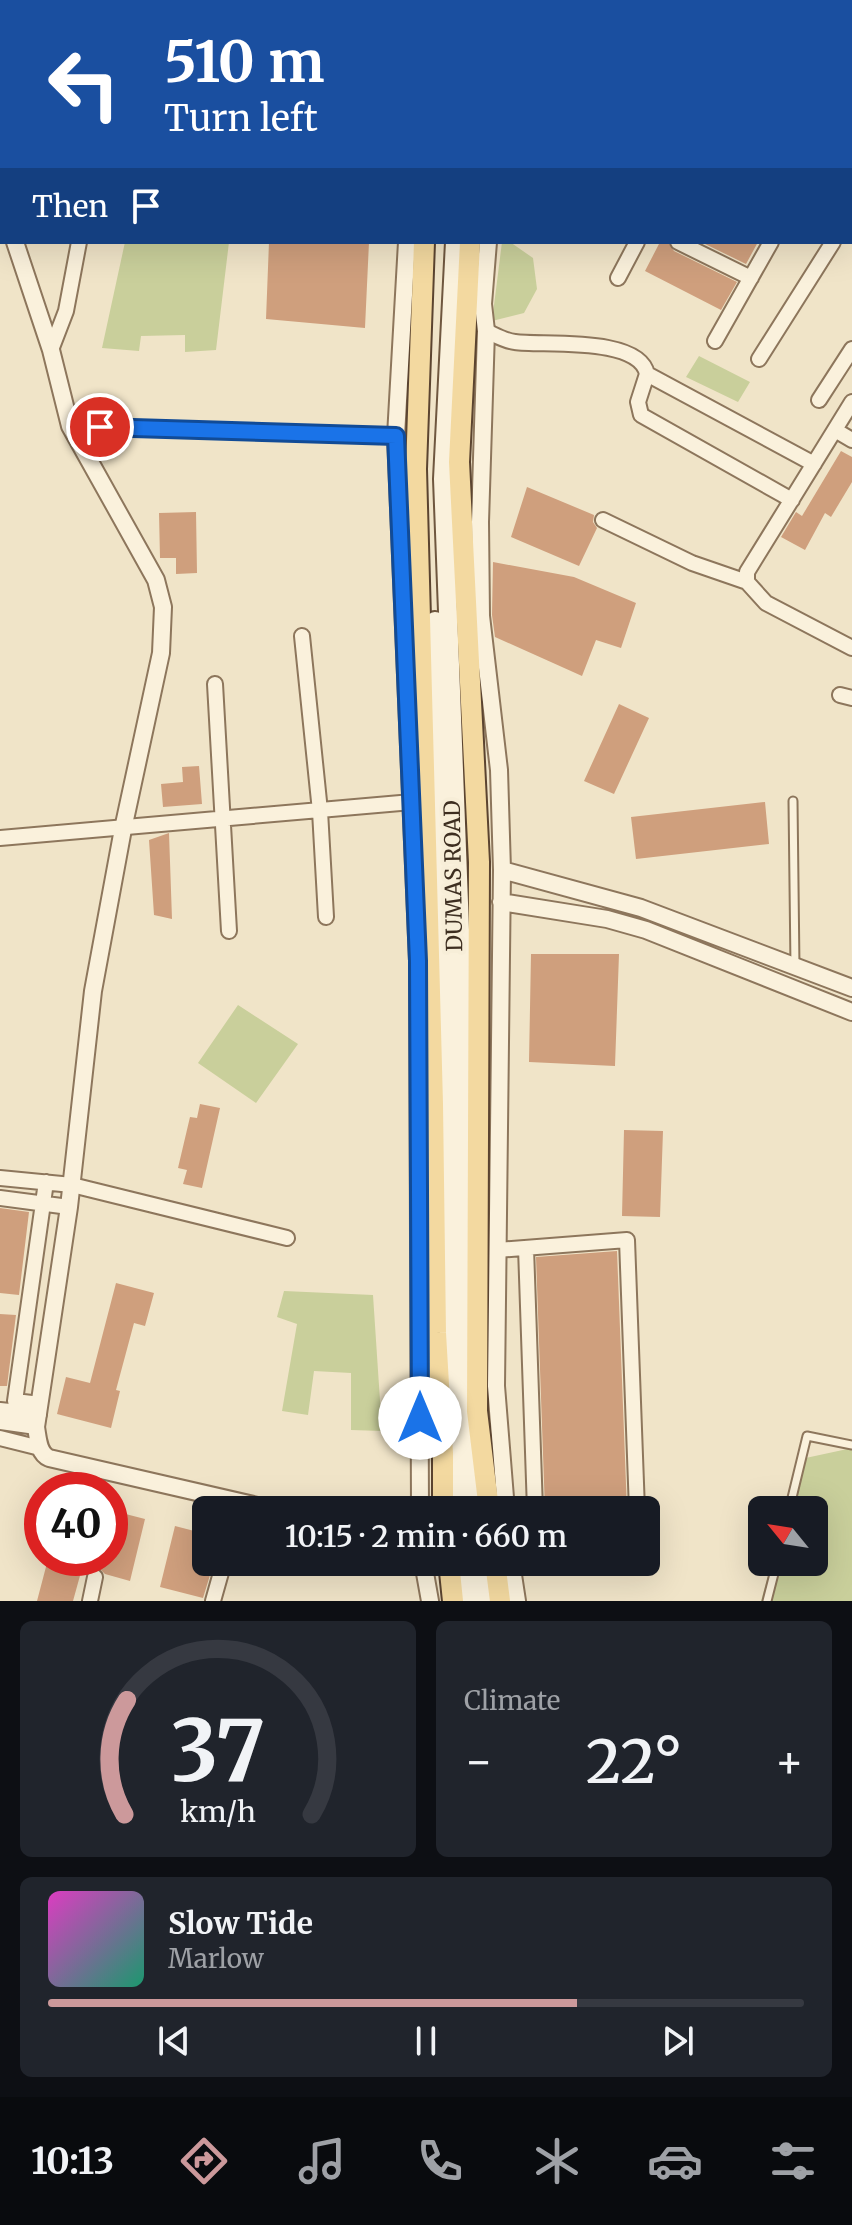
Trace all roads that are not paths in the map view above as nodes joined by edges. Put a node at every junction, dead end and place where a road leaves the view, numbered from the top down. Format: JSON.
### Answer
{"nodes":[{"id":1,"x":16,"y":244,"type":"edge"},
{"id":2,"x":79,"y":244,"type":"edge"},
{"id":3,"x":407,"y":244,"type":"edge"},
{"id":4,"x":424,"y":244,"type":"edge"},
{"id":5,"x":443,"y":244,"type":"edge"},
{"id":6,"x":455,"y":244,"type":"edge"},
{"id":7,"x":470,"y":244,"type":"edge"},
{"id":8,"x":488,"y":244,"type":"edge"},
{"id":9,"x":636,"y":244,"type":"edge"},
{"id":10,"x":682,"y":244,"type":"edge"},
{"id":11,"x":770,"y":244,"type":"edge"},
{"id":12,"x":832,"y":244,"type":"edge"},
{"id":13,"x":618,"y":278,"type":"dead end"},
{"id":14,"x":751,"y":278,"type":"junction"},
{"id":15,"x":486,"y":331,"type":"junction"},
{"id":16,"x":715,"y":341,"type":"dead end"},
{"id":17,"x":852,"y":349,"type":"edge"},
{"id":18,"x":51,"y":350,"type":"junction"},
{"id":19,"x":759,"y":359,"type":"dead end"},
{"id":20,"x":647,"y":374,"type":"junction"},
{"id":21,"x":819,"y":400,"type":"dead end"},
{"id":22,"x":852,"y":402,"type":"edge"},
{"id":23,"x":70,"y":426,"type":"junction"},
{"id":24,"x":835,"y":430,"type":"junction"},
{"id":25,"x":396,"y":436,"type":"junction"},
{"id":26,"x":852,"y":440,"type":"edge"},
{"id":27,"x":814,"y":464,"type":"junction"},
{"id":28,"x":792,"y":500,"type":"junction"},
{"id":29,"x":603,"y":520,"type":"dead end"},
{"id":30,"x":747,"y":582,"type":"junction"},
{"id":31,"x":302,"y":636,"type":"dead end"},
{"id":32,"x":852,"y":648,"type":"edge"},
{"id":33,"x":215,"y":684,"type":"dead end"},
{"id":34,"x":793,"y":801,"type":"dead end"},
{"id":35,"x":412,"y":802,"type":"junction"},
{"id":36,"x":320,"y":811,"type":"junction"},
{"id":37,"x":223,"y":820,"type":"junction"},
{"id":38,"x":123,"y":829,"type":"junction"},
{"id":39,"x":0,"y":838,"type":"edge"},
{"id":40,"x":502,"y":870,"type":"junction"},
{"id":41,"x":501,"y":902,"type":"junction"},
{"id":42,"x":326,"y":917,"type":"dead end"},
{"id":43,"x":229,"y":931,"type":"dead end"},
{"id":44,"x":795,"y":967,"type":"junction"},
{"id":45,"x":851,"y":984,"type":"edge"},
{"id":46,"x":847,"y":1010,"type":"edge"},
{"id":47,"x":0,"y":1178,"type":"edge"},
{"id":48,"x":46,"y":1182,"type":"junction"},
{"id":49,"x":72,"y":1185,"type":"junction"},
{"id":50,"x":0,"y":1198,"type":"edge"},
{"id":51,"x":43,"y":1207,"type":"junction"},
{"id":52,"x":69,"y":1210,"type":"junction"},
{"id":53,"x":287,"y":1238,"type":"dead end"},
{"id":54,"x":526,"y":1248,"type":"junction"},
{"id":55,"x":497,"y":1250,"type":"junction"},
{"id":56,"x":8,"y":1413,"type":"edge"},
{"id":57,"x":38,"y":1415,"type":"junction"},
{"id":58,"x":0,"y":1438,"type":"edge"},
{"id":59,"x":852,"y":1445,"type":"edge"},
{"id":60,"x":40,"y":1448,"type":"junction"},
{"id":61,"x":202,"y":1496,"type":"edge"},
{"id":62,"x":420,"y":1496,"type":"edge"},
{"id":63,"x":443,"y":1496,"type":"edge"},
{"id":64,"x":457,"y":1496,"type":"edge"},
{"id":65,"x":472,"y":1496,"type":"edge"},
{"id":66,"x":487,"y":1496,"type":"edge"},
{"id":67,"x":505,"y":1496,"type":"edge"},
{"id":68,"x":535,"y":1496,"type":"edge"},
{"id":69,"x":636,"y":1496,"type":"edge"},
{"id":70,"x":792,"y":1496,"type":"edge"},
{"id":71,"x":220,"y":1576,"type":"edge"},
{"id":72,"x":426,"y":1576,"type":"edge"},
{"id":73,"x":450,"y":1576,"type":"edge"},
{"id":74,"x":467,"y":1576,"type":"edge"},
{"id":75,"x":480,"y":1576,"type":"edge"},
{"id":76,"x":497,"y":1576,"type":"edge"},
{"id":77,"x":513,"y":1576,"type":"edge"},
{"id":78,"x":773,"y":1576,"type":"edge"},
{"id":79,"x":95,"y":1577,"type":"dead end"},
{"id":80,"x":90,"y":1601,"type":"edge"},
{"id":81,"x":213,"y":1601,"type":"edge"},
{"id":82,"x":430,"y":1601,"type":"edge"},
{"id":83,"x":453,"y":1601,"type":"edge"},
{"id":84,"x":470,"y":1601,"type":"edge"},
{"id":85,"x":483,"y":1601,"type":"edge"},
{"id":86,"x":500,"y":1601,"type":"edge"},
{"id":87,"x":517,"y":1601,"type":"edge"},
{"id":88,"x":767,"y":1601,"type":"edge"}],
"edges":[{"from":1,"to":18,"type":"street"},
{"from":2,"to":18,"type":"street"},
{"from":3,"to":25,"type":"street"},
{"from":4,"to":63,"type":"main road","name":"DUMAS ROAD"},
{"from":5,"to":64,"type":"main road"},
{"from":6,"to":65,"type":"main road"},
{"from":7,"to":66,"type":"main road","name":"DUMAS ROAD"},
{"from":8,"to":15,"type":"street"},
{"from":9,"to":13,"type":"street"},
{"from":10,"to":14,"type":"street"},
{"from":11,"to":14,"type":"street"},
{"from":12,"to":19,"type":"street"},
{"from":14,"to":16,"type":"street"},
{"from":15,"to":20,"type":"street"},
{"from":15,"to":40,"type":"street"},
{"from":17,"to":21,"type":"street"},
{"from":18,"to":23,"type":"street"},
{"from":20,"to":27,"type":"street"},
{"from":20,"to":28,"type":"street"},
{"from":22,"to":24,"type":"street"},
{"from":23,"to":25,"type":"street"},
{"from":23,"to":38,"type":"street"},
{"from":24,"to":26,"type":"street"},
{"from":24,"to":27,"type":"street"},
{"from":25,"to":35,"type":"street"},
{"from":27,"to":28,"type":"street"},
{"from":28,"to":30,"type":"street"},
{"from":29,"to":30,"type":"street"},
{"from":30,"to":32,"type":"street"},
{"from":31,"to":36,"type":"street"},
{"from":33,"to":37,"type":"street"},
{"from":34,"to":44,"type":"lane"},
{"from":35,"to":36,"type":"street"},
{"from":35,"to":62,"type":"street"},
{"from":36,"to":37,"type":"street"},
{"from":36,"to":42,"type":"street"},
{"from":37,"to":38,"type":"street"},
{"from":37,"to":43,"type":"street"},
{"from":38,"to":39,"type":"street"},
{"from":38,"to":49,"type":"street"},
{"from":40,"to":41,"type":"street"},
{"from":40,"to":44,"type":"street"},
{"from":41,"to":46,"type":"street"},
{"from":41,"to":55,"type":"street"},
{"from":44,"to":45,"type":"street"},
{"from":45,"to":46,"type":"street"},
{"from":47,"to":48,"type":"street"},
{"from":48,"to":49,"type":"street"},
{"from":48,"to":51,"type":"street"},
{"from":49,"to":52,"type":"street"},
{"from":49,"to":53,"type":"street"},
{"from":50,"to":51,"type":"street"},
{"from":51,"to":52,"type":"street"},
{"from":51,"to":56,"type":"street"},
{"from":52,"to":57,"type":"street"},
{"from":54,"to":55,"type":"street"},
{"from":54,"to":68,"type":"street"},
{"from":54,"to":69,"type":"street"},
{"from":55,"to":67,"type":"street"},
{"from":56,"to":57,"type":"street"},
{"from":56,"to":57,"type":"street"},
{"from":57,"to":60,"type":"street"},
{"from":58,"to":60,"type":"street"},
{"from":59,"to":70,"type":"lane"},
{"from":60,"to":61,"type":"street"},
{"from":71,"to":81,"type":"street"},
{"from":72,"to":82,"type":"street"},
{"from":73,"to":83,"type":"main road"},
{"from":74,"to":84,"type":"main road"},
{"from":75,"to":85,"type":"main road"},
{"from":76,"to":86,"type":"main road"},
{"from":77,"to":87,"type":"street"},
{"from":78,"to":88,"type":"lane"},
{"from":79,"to":80,"type":"street"}]}
